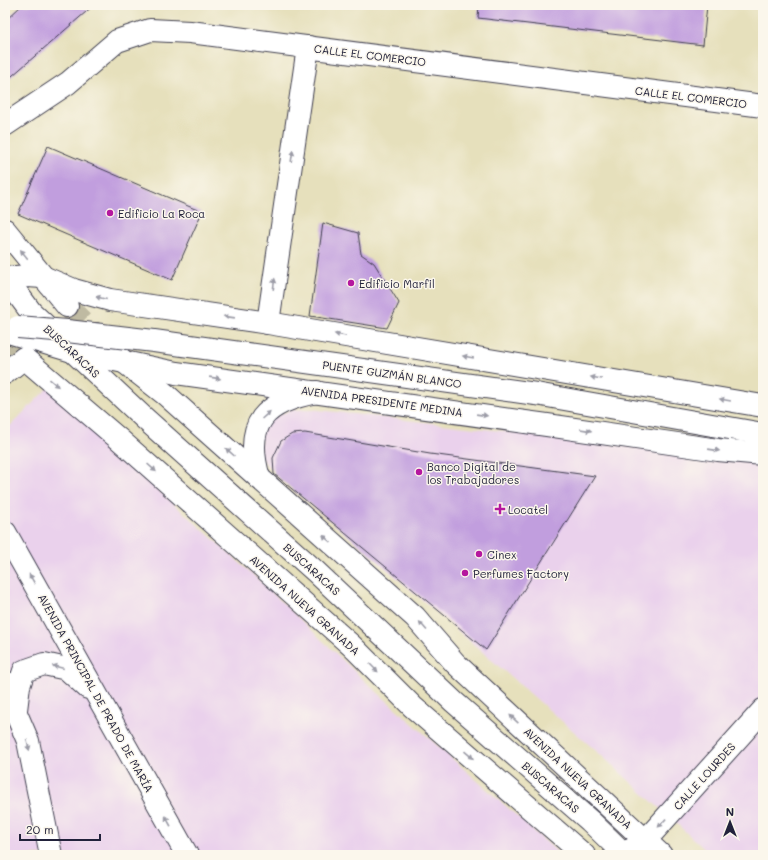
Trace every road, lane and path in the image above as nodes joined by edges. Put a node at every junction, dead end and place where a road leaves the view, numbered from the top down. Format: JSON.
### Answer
{"nodes":[{"id":1,"x":308,"y":47,"type":"junction"},
{"id":2,"x":763,"y":106,"type":"edge"},
{"id":3,"x":5,"y":125,"type":"edge"},
{"id":4,"x":5,"y":230,"type":"edge"},
{"id":5,"x":43,"y":277,"type":"junction"},
{"id":6,"x":5,"y":278,"type":"edge"},
{"id":7,"x":67,"y":306,"type":"tunnel mouth"},
{"id":8,"x":268,"y":323,"type":"junction"},
{"id":9,"x":8,"y":327,"type":"edge"},
{"id":10,"x":95,"y":334,"type":"tunnel mouth"},
{"id":11,"x":72,"y":351,"type":"junction"},
{"id":12,"x":123,"y":361,"type":"junction"},
{"id":13,"x":5,"y":373,"type":"edge"},
{"id":14,"x":317,"y":392,"type":"junction"},
{"id":15,"x":763,"y":406,"type":"edge"},
{"id":16,"x":763,"y":434,"type":"edge"},
{"id":17,"x":763,"y":454,"type":"edge"},
{"id":18,"x":259,"y":478,"type":"junction"},
{"id":19,"x":5,"y":532,"type":"edge"},
{"id":20,"x":5,"y":682,"type":"edge"},
{"id":21,"x":100,"y":698,"type":"junction"},
{"id":22,"x":763,"y":710,"type":"edge"},
{"id":23,"x":16,"y":713,"type":"junction"},
{"id":24,"x":653,"y":848,"type":"edge"},
{"id":25,"x":51,"y":855,"type":"edge"},
{"id":26,"x":188,"y":855,"type":"edge"},
{"id":27,"x":584,"y":855,"type":"edge"},
{"id":28,"x":624,"y":855,"type":"edge"}],
"edges":[{"from":1,"to":2,"type":"street","name":"CALLE EL COMERCIO"},
{"from":1,"to":3,"type":"street","name":"CALLE EL COMERCIO"},
{"from":8,"to":1,"type":"street","one_way":true},
{"from":5,"to":4,"type":"street","one_way":true},
{"from":5,"to":6,"type":"street"},
{"from":5,"to":7,"type":"street"},
{"from":8,"to":5,"type":"street","one_way":true},
{"from":6,"to":11,"type":"street","name":"BUSCARACAS"},
{"from":15,"to":8,"type":"street","one_way":true},
{"from":9,"to":11,"type":"street","name":"AVENIDA PRESIDENTE MEDINA"},
{"from":9,"to":16,"type":"street","name":"PUENTE GUZMÁN BLANCO","bridge":true},
{"from":10,"to":12,"type":"street","name":"AVENIDA NUEVA GRANADA"},
{"from":11,"to":12,"type":"street","name":"AVENIDA PRESIDENTE MEDINA"},
{"from":11,"to":28,"type":"street","name":"BUSCARACAS"},
{"from":12,"to":14,"type":"street","name":"AVENIDA PRESIDENTE MEDINA","one_way":true},
{"from":18,"to":12,"type":"street","name":"AVENIDA NUEVA GRANADA","one_way":true},
{"from":13,"to":27,"type":"street","name":"AVENIDA NUEVA GRANADA","one_way":true},
{"from":14,"to":17,"type":"street","name":"AVENIDA PRESIDENTE MEDINA","one_way":true},
{"from":18,"to":14,"type":"street","one_way":true},
{"from":24,"to":18,"type":"street","name":"AVENIDA NUEVA GRANADA","one_way":true},
{"from":21,"to":19,"type":"street","name":"AVENIDA PRINCIPAL DE PRADO DE MARÍA","one_way":true},
{"from":20,"to":23,"type":"street"},
{"from":21,"to":23,"type":"street","one_way":true},
{"from":26,"to":21,"type":"street","name":"AVENIDA PRINCIPAL DE PRADO DE MARÍA","one_way":true},
{"from":22,"to":24,"type":"street","name":"CALLE LOURDES","one_way":true},
{"from":23,"to":25,"type":"street","one_way":true},
{"from":24,"to":28,"type":"street","name":"CALLE LOURDES"}]}
